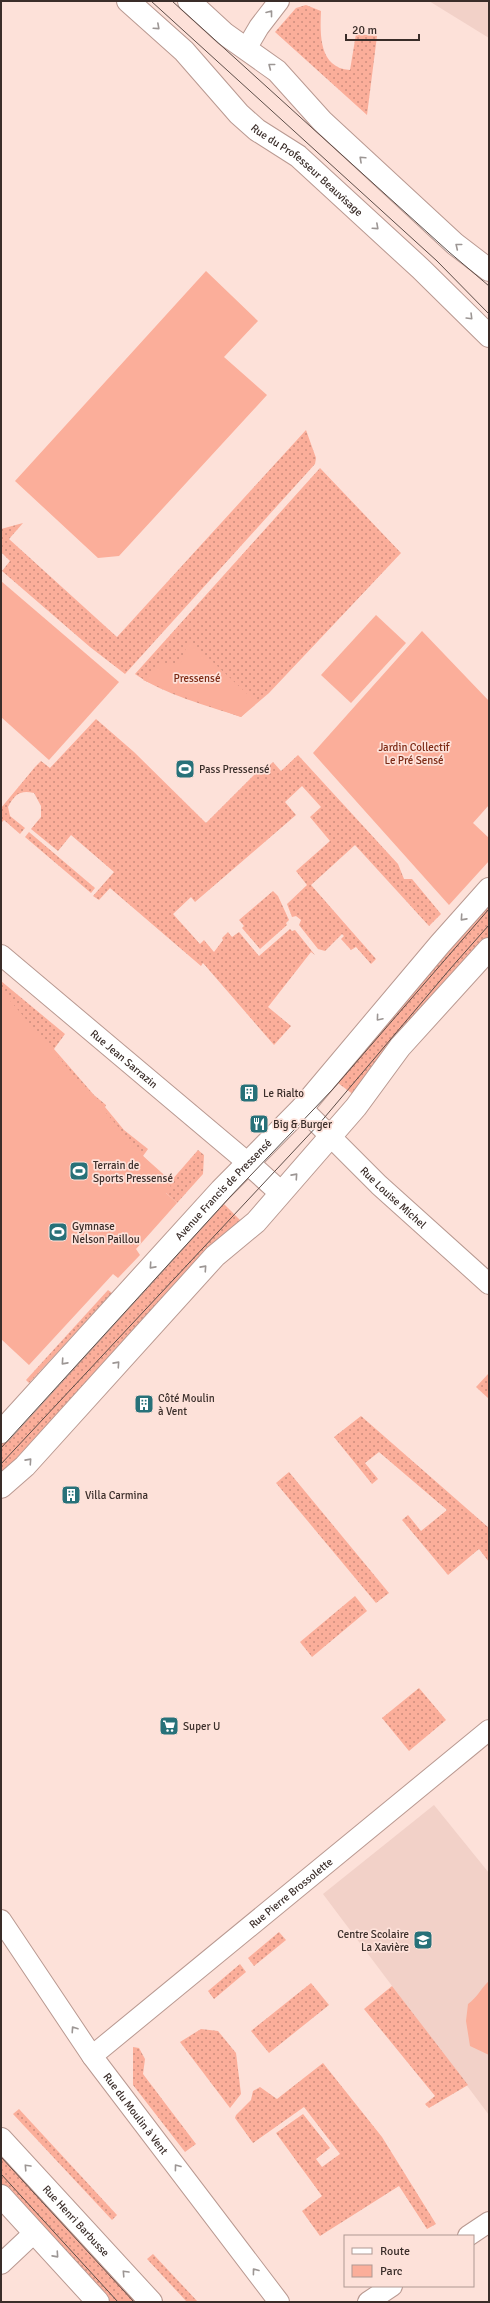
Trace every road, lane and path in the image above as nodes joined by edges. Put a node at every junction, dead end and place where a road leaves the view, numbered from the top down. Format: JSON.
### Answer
{"nodes":[{"id":1,"x":128,"y":1,"type":"edge"},
{"id":2,"x":189,"y":1,"type":"edge"},
{"id":3,"x":279,"y":1,"type":"edge"},
{"id":4,"x":246,"y":49,"type":"junction"},
{"id":5,"x":489,"y":270,"type":"edge"},
{"id":6,"x":489,"y":336,"type":"edge"},
{"id":7,"x":489,"y":889,"type":"edge"},
{"id":8,"x":489,"y":949,"type":"edge"},
{"id":9,"x":1,"y":955,"type":"edge"},
{"id":10,"x":302,"y":1108,"type":"junction"},
{"id":11,"x":331,"y":1135,"type":"junction"},
{"id":12,"x":248,"y":1163,"type":"junction"},
{"id":13,"x":280,"y":1192,"type":"junction"},
{"id":14,"x":489,"y":1284,"type":"edge"},
{"id":15,"x":1,"y":1432,"type":"edge"},
{"id":16,"x":1,"y":1487,"type":"edge"},
{"id":17,"x":489,"y":1730,"type":"edge"},
{"id":18,"x":1,"y":1920,"type":"edge"},
{"id":19,"x":92,"y":2056,"type":"junction"},
{"id":20,"x":1,"y":2139,"type":"edge"},
{"id":21,"x":1,"y":2196,"type":"edge"},
{"id":22,"x":489,"y":2222,"type":"edge"},
{"id":23,"x":35,"y":2232,"type":"junction"},
{"id":24,"x":470,"y":2235,"type":"edge"},
{"id":25,"x":1,"y":2264,"type":"edge"},
{"id":26,"x":390,"y":2287,"type":"edge"},
{"id":27,"x":98,"y":2302,"type":"edge"},
{"id":28,"x":151,"y":2302,"type":"edge"},
{"id":29,"x":279,"y":2302,"type":"edge"},
{"id":30,"x":368,"y":2302,"type":"edge"}],
"edges":[{"from":1,"to":6,"type":"street","name":"Rue du Professeur Beauvisage","one_way":true},
{"from":2,"to":4,"type":"street"},
{"from":4,"to":3,"type":"street","one_way":true},
{"from":5,"to":4,"type":"street","one_way":true},
{"from":7,"to":10,"type":"street","name":"Avenue Francis de Pressensé","one_way":true},
{"from":8,"to":11,"type":"street"},
{"from":9,"to":12,"type":"street","name":"Rue Jean Sarrazin"},
{"from":10,"to":11,"type":"street","name":"Rue Louise Michel"},
{"from":10,"to":12,"type":"street","name":"Avenue Francis de Pressensé"},
{"from":13,"to":11,"type":"street","one_way":true},
{"from":11,"to":14,"type":"street","name":"Rue Louise Michel"},
{"from":12,"to":13,"type":"street"},
{"from":12,"to":15,"type":"street","name":"Avenue Francis de Pressensé","one_way":true},
{"from":16,"to":13,"type":"street","one_way":true},
{"from":17,"to":19,"type":"street","name":"Rue Pierre Brossolette"},
{"from":19,"to":18,"type":"street","name":"Rue du Moulin à Vent","one_way":true},
{"from":29,"to":19,"type":"street","name":"Rue du Moulin à Vent","one_way":true},
{"from":28,"to":20,"type":"street","name":"Rue Henri Barbusse","one_way":true},
{"from":21,"to":23,"type":"street"},
{"from":22,"to":24,"type":"street"},
{"from":23,"to":25,"type":"street"},
{"from":23,"to":27,"type":"street","one_way":true},
{"from":26,"to":30,"type":"street"}]}
